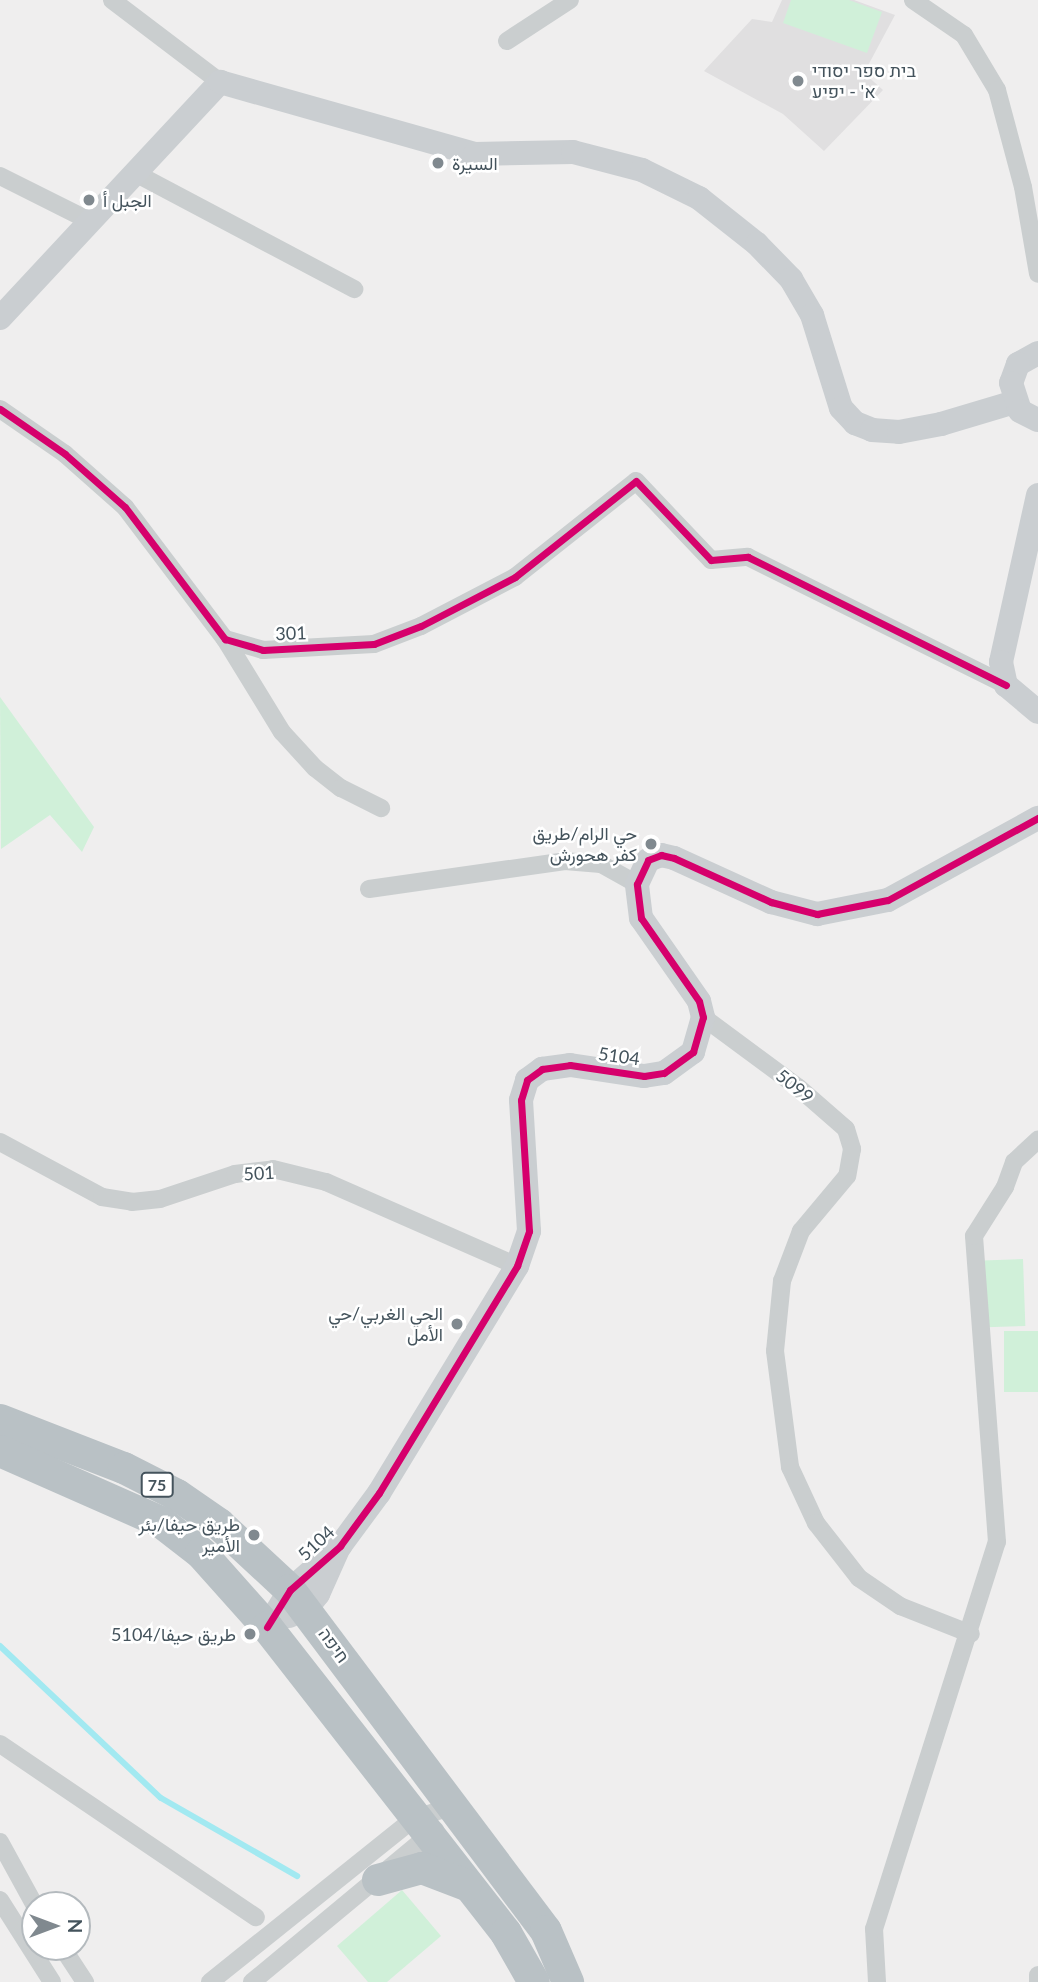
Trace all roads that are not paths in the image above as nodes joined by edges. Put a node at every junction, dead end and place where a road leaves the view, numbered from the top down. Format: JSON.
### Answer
{"nodes":[{"id":1,"x":112,"y":0,"type":"edge"},
{"id":2,"x":570,"y":0,"type":"edge"},
{"id":3,"x":914,"y":0,"type":"edge"},
{"id":4,"x":507,"y":41,"type":"dead end"},
{"id":5,"x":220,"y":82,"type":"junction"},
{"id":6,"x":138,"y":174,"type":"junction"},
{"id":7,"x":0,"y":176,"type":"edge"},
{"id":8,"x":92,"y":222,"type":"junction"},
{"id":9,"x":1038,"y":275,"type":"edge"},
{"id":10,"x":354,"y":289,"type":"dead end"},
{"id":11,"x":0,"y":318,"type":"edge"},
{"id":12,"x":1038,"y":353,"type":"edge"},
{"id":13,"x":1015,"y":402,"type":"junction"},
{"id":14,"x":0,"y":409,"type":"edge"},
{"id":15,"x":1038,"y":421,"type":"edge"},
{"id":16,"x":1038,"y":495,"type":"edge"},
{"id":17,"x":225,"y":639,"type":"junction"},
{"id":18,"x":1006,"y":685,"type":"junction"},
{"id":19,"x":1038,"y":712,"type":"edge"},
{"id":20,"x":381,"y":808,"type":"dead end"},
{"id":21,"x":1038,"y":818,"type":"edge"},
{"id":22,"x":637,"y":884,"type":"junction"},
{"id":23,"x":369,"y":889,"type":"dead end"},
{"id":24,"x":703,"y":1017,"type":"junction"},
{"id":25,"x":1038,"y":1140,"type":"edge"},
{"id":26,"x":0,"y":1142,"type":"edge"},
{"id":27,"x":517,"y":1266,"type":"junction"},
{"id":28,"x":0,"y":1420,"type":"edge"},
{"id":29,"x":0,"y":1451,"type":"edge"},
{"id":30,"x":298,"y":1599,"type":"junction"},
{"id":31,"x":267,"y":1627,"type":"junction"},
{"id":32,"x":971,"y":1634,"type":"junction"},
{"id":33,"x":0,"y":1744,"type":"edge"},
{"id":34,"x":452,"y":1807,"type":"junction"},
{"id":35,"x":423,"y":1827,"type":"junction"},
{"id":36,"x":0,"y":1842,"type":"edge"},
{"id":37,"x":378,"y":1880,"type":"junction"},
{"id":38,"x":468,"y":1886,"type":"junction"},
{"id":39,"x":27,"y":1891,"type":"edge"},
{"id":40,"x":0,"y":1900,"type":"edge"},
{"id":41,"x":256,"y":1917,"type":"dead end"},
{"id":42,"x":71,"y":1961,"type":"edge"},
{"id":43,"x":1038,"y":1975,"type":"edge"},
{"id":44,"x":52,"y":1982,"type":"edge"},
{"id":45,"x":85,"y":1982,"type":"edge"},
{"id":46,"x":210,"y":1982,"type":"edge"},
{"id":47,"x":252,"y":1982,"type":"edge"},
{"id":48,"x":534,"y":1982,"type":"edge"},
{"id":49,"x":568,"y":1982,"type":"edge"},
{"id":50,"x":877,"y":1982,"type":"edge"},
{"id":51,"x":1038,"y":1982,"type":"edge"}],
"edges":[{"from":1,"to":5,"type":"street"},
{"from":2,"to":4,"type":"street"},
{"from":3,"to":9,"type":"street"},
{"from":5,"to":6,"type":"street"},
{"from":5,"to":13,"type":"street"},
{"from":6,"to":8,"type":"street"},
{"from":6,"to":10,"type":"street"},
{"from":7,"to":8,"type":"street"},
{"from":8,"to":11,"type":"street"},
{"from":12,"to":13,"type":"street"},
{"from":13,"to":15,"type":"street"},
{"from":14,"to":17,"type":"street"},
{"from":16,"to":18,"type":"street"},
{"from":17,"to":18,"type":"street","name":"301"},
{"from":17,"to":20,"type":"street"},
{"from":18,"to":19,"type":"street"},
{"from":21,"to":22,"type":"street"},
{"from":22,"to":23,"type":"street"},
{"from":22,"to":24,"type":"street"},
{"from":24,"to":27,"type":"street","name":"5104"},
{"from":24,"to":32,"type":"street","name":"5099"},
{"from":25,"to":32,"type":"street"},
{"from":26,"to":27,"type":"street","name":"501"},
{"from":27,"to":30,"type":"street","name":"5104"},
{"from":28,"to":30,"type":"highway","name":"חיפה","number":"75"},
{"from":29,"to":31,"type":"highway","number":"75"},
{"from":30,"to":31,"type":"street","name":"5104"},
{"from":30,"to":34,"type":"highway","name":"חיפה","number":"75"},
{"from":31,"to":35,"type":"highway","number":"75"},
{"from":32,"to":50,"type":"street"},
{"from":33,"to":41,"type":"street"},
{"from":34,"to":35,"type":"street"},
{"from":34,"to":49,"type":"highway","name":"חיפה","number":"75"},
{"from":35,"to":37,"type":"street"},
{"from":35,"to":38,"type":"highway","number":"75"},
{"from":35,"to":46,"type":"street"},
{"from":36,"to":39,"type":"street"},
{"from":37,"to":38,"type":"highway"},
{"from":37,"to":47,"type":"street"},
{"from":38,"to":48,"type":"highway","number":"75"},
{"from":40,"to":44,"type":"street"},
{"from":42,"to":45,"type":"street"},
{"from":43,"to":51,"type":"street"}]}
